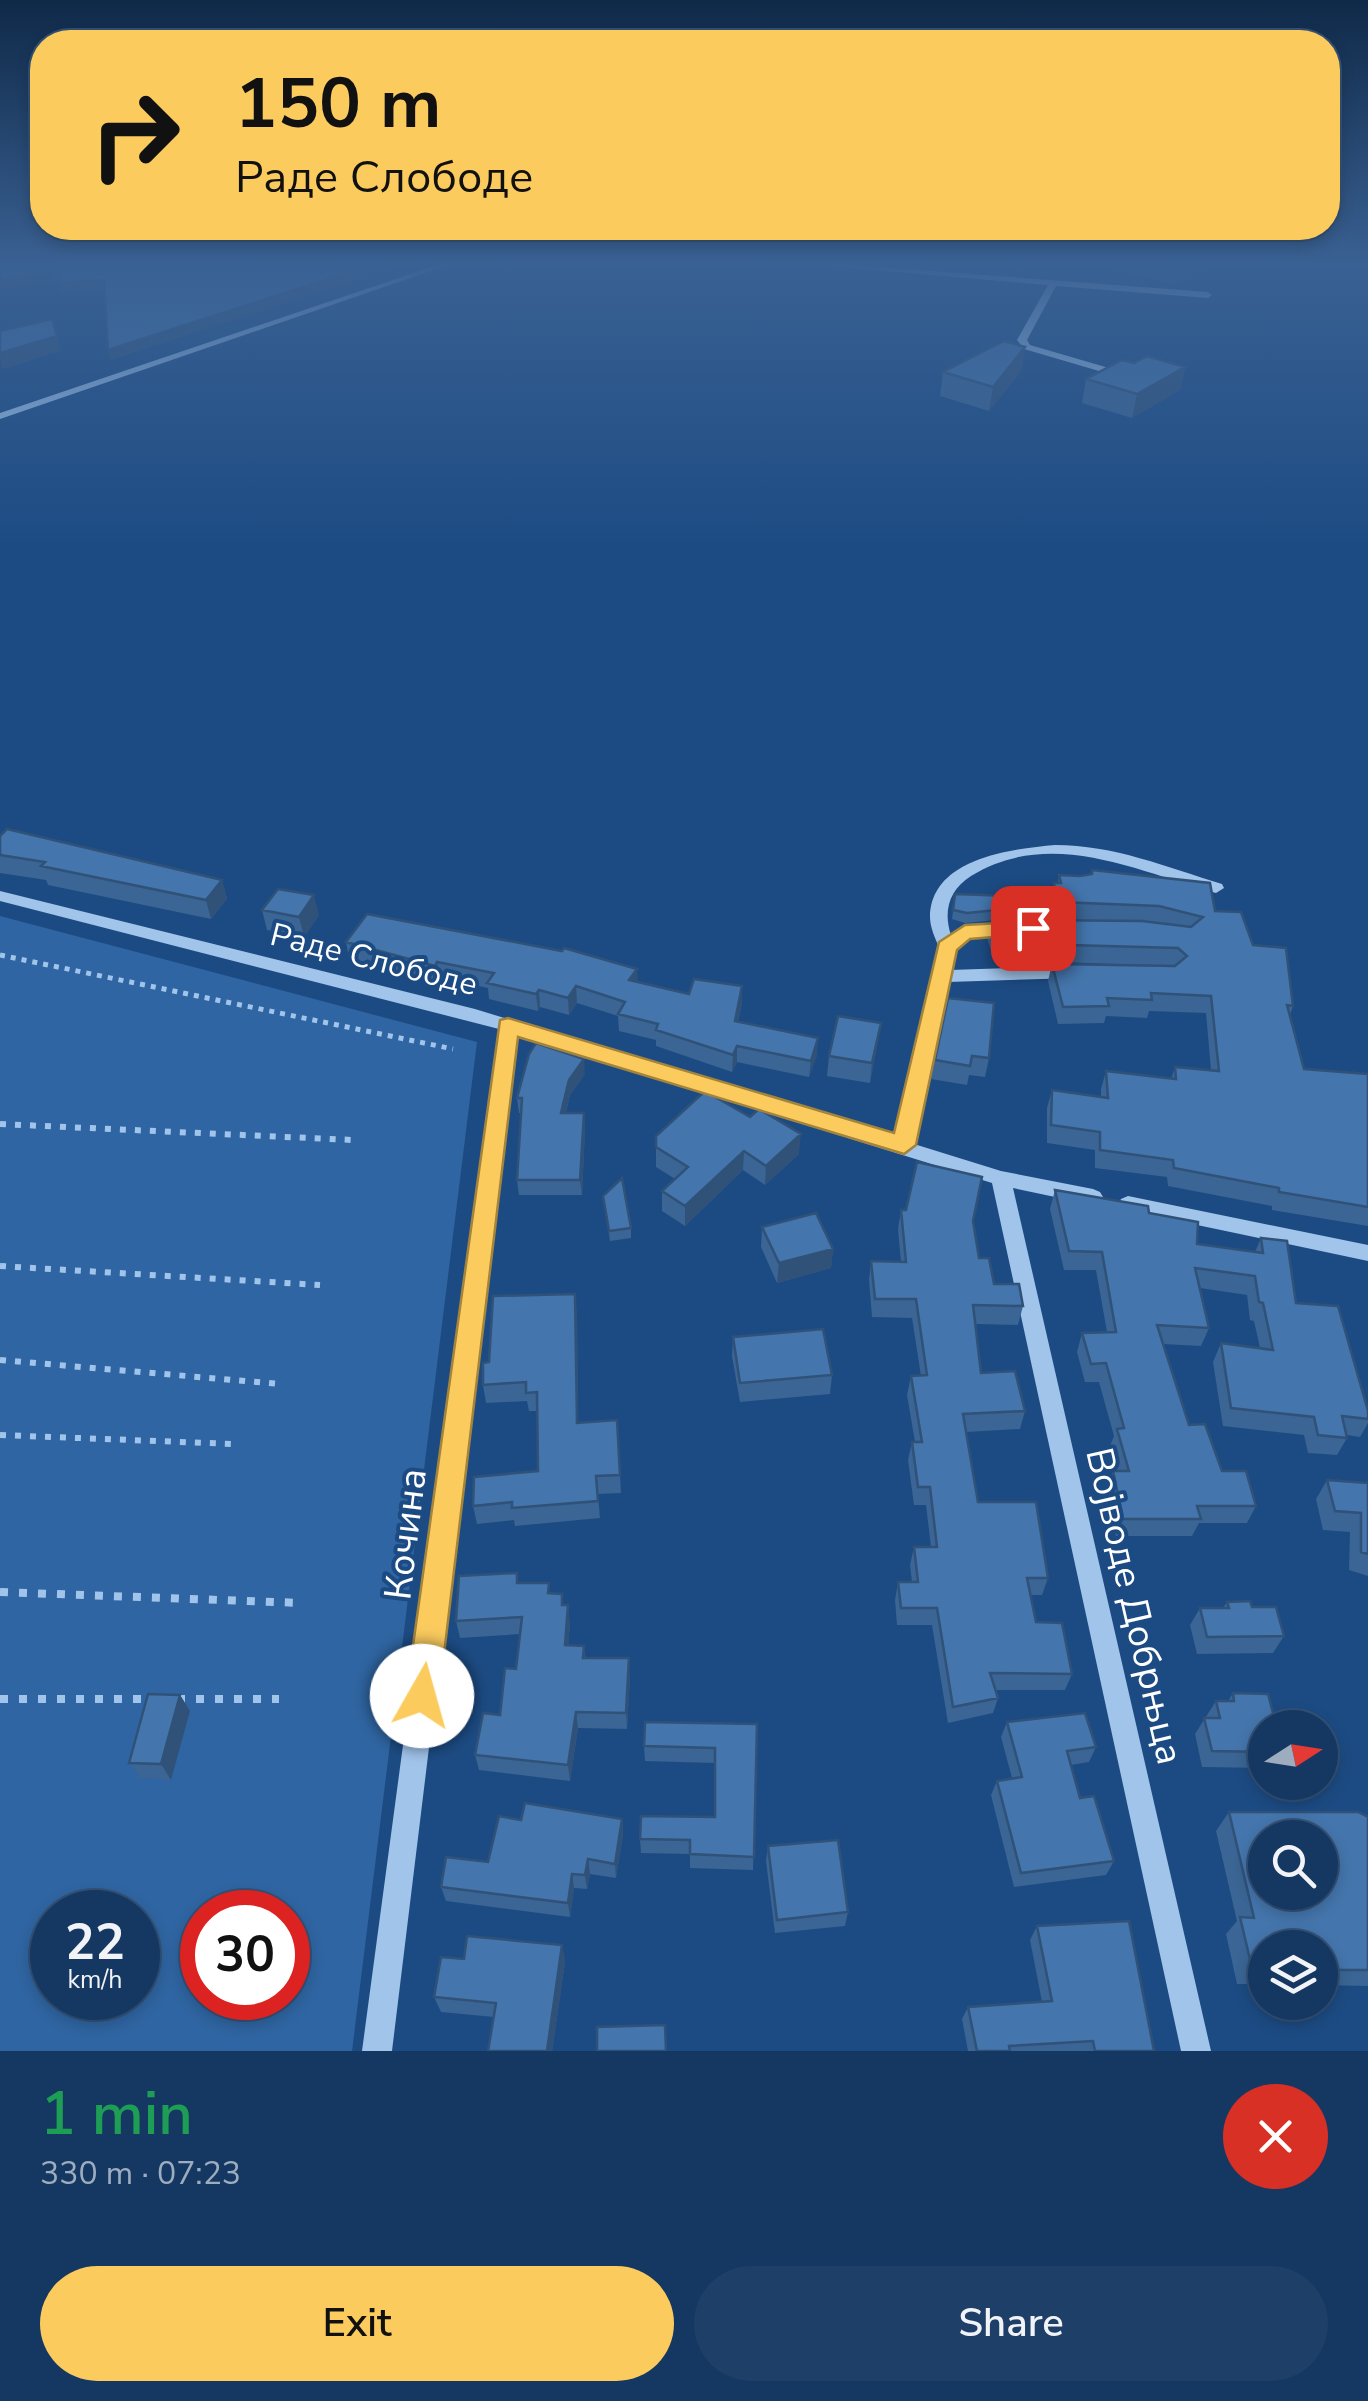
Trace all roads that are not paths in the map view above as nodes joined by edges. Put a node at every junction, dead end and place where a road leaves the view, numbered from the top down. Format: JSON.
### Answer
{"nodes":[{"id":1,"x":167,"y":359,"type":"edge"},
{"id":2,"x":1068,"y":359,"type":"edge"},
{"id":3,"x":1132,"y":377,"type":"edge"},
{"id":4,"x":0,"y":416,"type":"edge"},
{"id":5,"x":1216,"y":888,"type":"dead end"},
{"id":6,"x":0,"y":896,"type":"edge"},
{"id":7,"x":1067,"y":930,"type":"edge"},
{"id":8,"x":947,"y":947,"type":"junction"},
{"id":9,"x":1098,"y":973,"type":"edge"},
{"id":10,"x":944,"y":976,"type":"junction"},
{"id":11,"x":508,"y":1026,"type":"junction"},
{"id":12,"x":904,"y":1145,"type":"junction"},
{"id":13,"x":1001,"y":1178,"type":"junction"},
{"id":14,"x":1368,"y":1253,"type":"edge"},
{"id":15,"x":377,"y":2051,"type":"edge"},
{"id":16,"x":1196,"y":2051,"type":"edge"}],
"edges":[{"from":1,"to":4,"type":"street"},
{"from":2,"to":3,"type":"street"},
{"from":5,"to":8,"type":"street"},
{"from":6,"to":11,"type":"street","name":"Раде Слободе"},
{"from":7,"to":8,"type":"street"},
{"from":8,"to":10,"type":"street"},
{"from":9,"to":10,"type":"street"},
{"from":10,"to":12,"type":"street"},
{"from":11,"to":12,"type":"street","name":"Раде Слободе"},
{"from":11,"to":15,"type":"street","name":"Кочина"},
{"from":12,"to":13,"type":"street","name":"Раде Слободе"},
{"from":13,"to":14,"type":"street","name":"Раде Слободе"},
{"from":13,"to":16,"type":"street","name":"Војводе Добрњца"}]}
